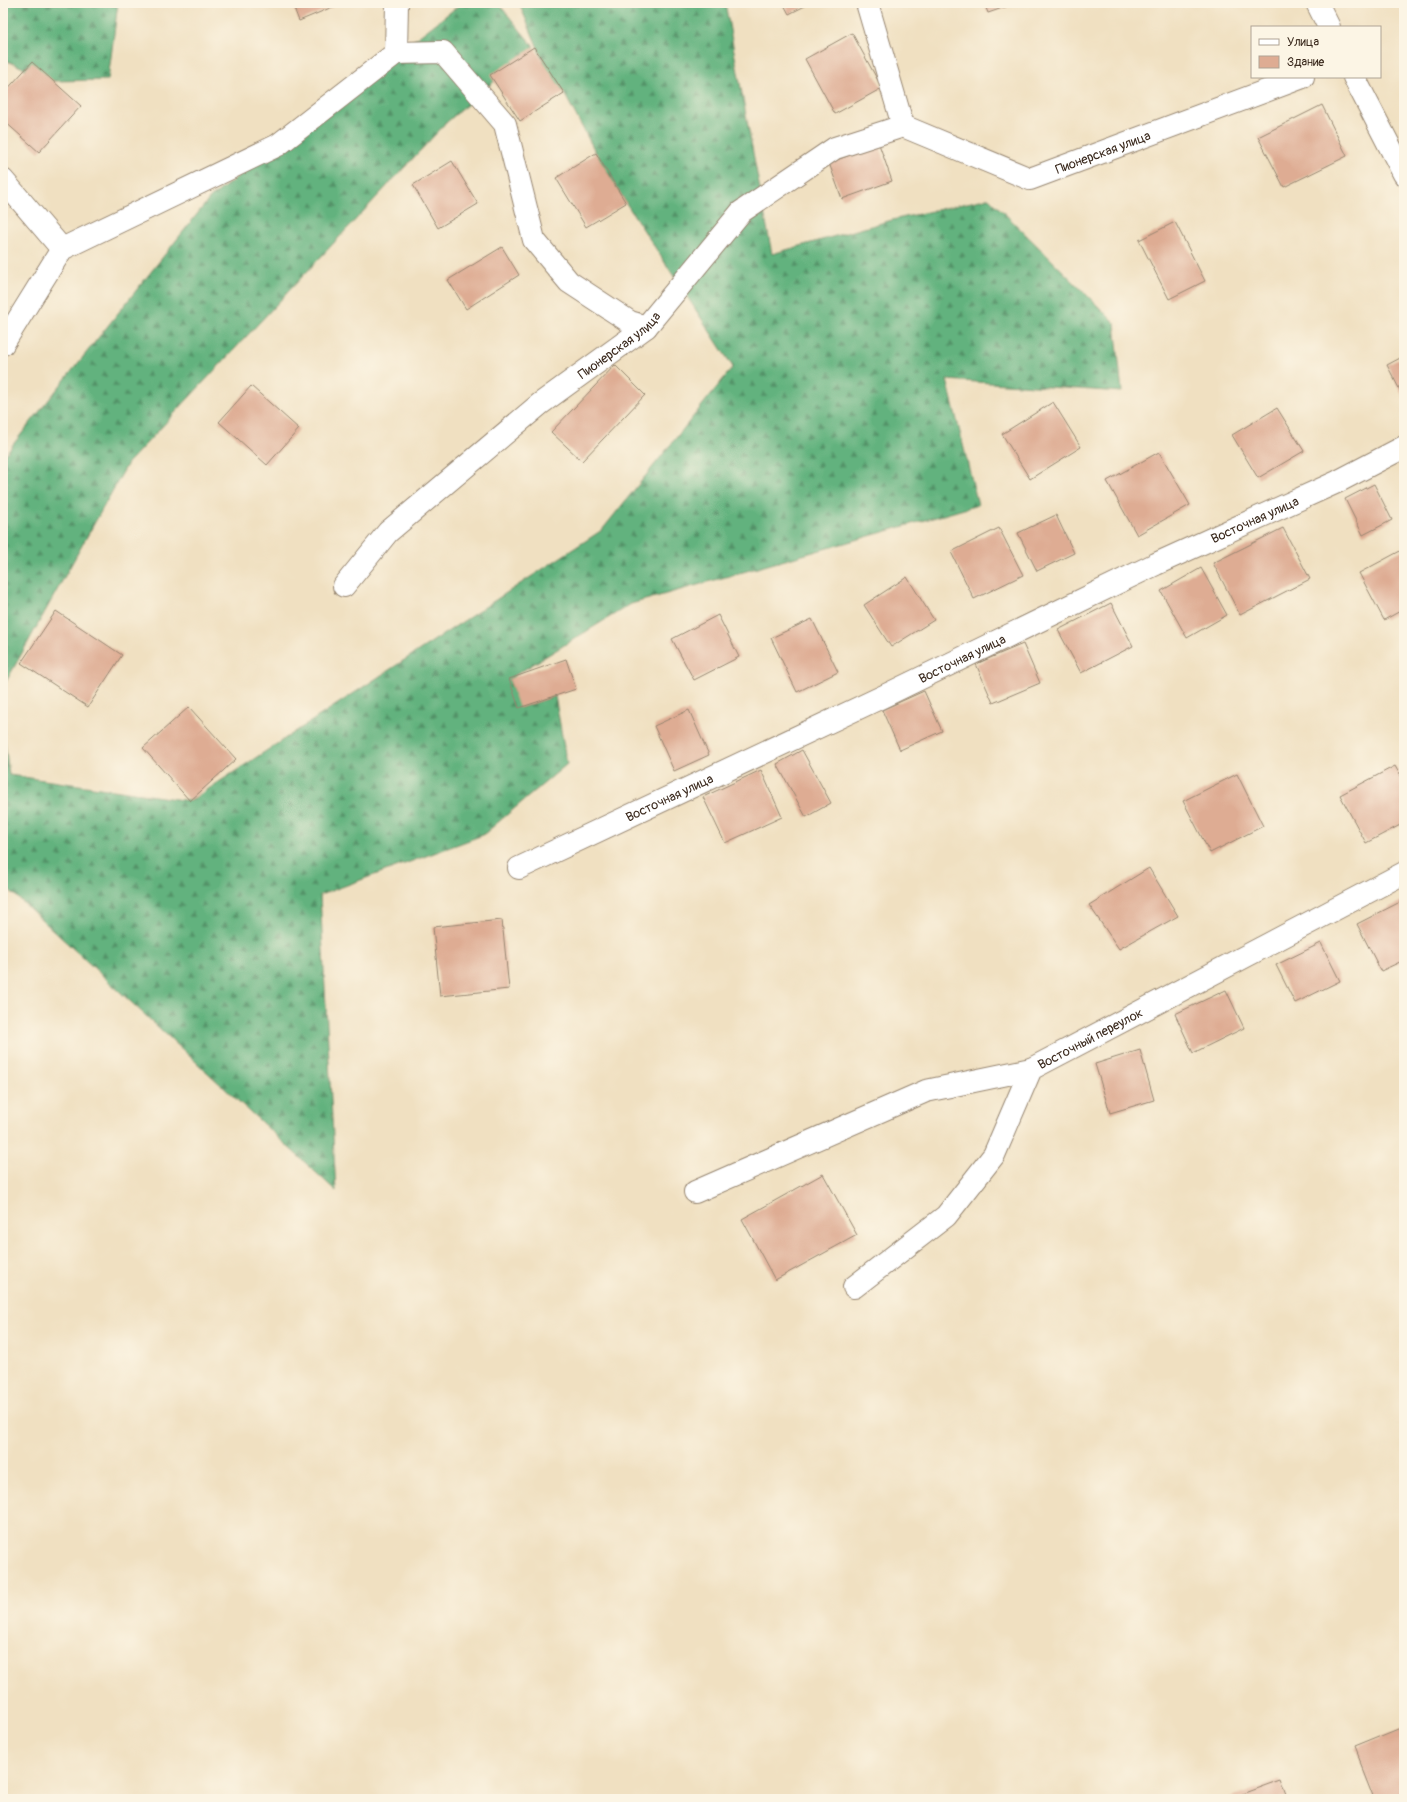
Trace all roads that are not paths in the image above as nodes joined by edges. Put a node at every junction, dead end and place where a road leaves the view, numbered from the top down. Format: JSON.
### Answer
{"nodes":[{"id":1,"x":397,"y":3,"type":"edge"},
{"id":2,"x":867,"y":3,"type":"edge"},
{"id":3,"x":1317,"y":3,"type":"edge"},
{"id":4,"x":1328,"y":26,"type":"edge"},
{"id":5,"x":396,"y":53,"type":"junction"},
{"id":6,"x":1300,"y":78,"type":"edge"},
{"id":7,"x":1355,"y":78,"type":"edge"},
{"id":8,"x":903,"y":126,"type":"junction"},
{"id":9,"x":1404,"y":174,"type":"edge"},
{"id":10,"x":3,"y":180,"type":"edge"},
{"id":11,"x":62,"y":249,"type":"junction"},
{"id":12,"x":646,"y":327,"type":"junction"},
{"id":13,"x":3,"y":344,"type":"edge"},
{"id":14,"x":1404,"y":447,"type":"edge"},
{"id":15,"x":344,"y":586,"type":"dead end"},
{"id":16,"x":519,"y":868,"type":"dead end"},
{"id":17,"x":1404,"y":873,"type":"edge"},
{"id":18,"x":1031,"y":1068,"type":"junction"},
{"id":19,"x":695,"y":1192,"type":"dead end"},
{"id":20,"x":854,"y":1287,"type":"dead end"}],
"edges":[{"from":1,"to":5,"type":"street"},
{"from":2,"to":8,"type":"street"},
{"from":3,"to":4,"type":"street"},
{"from":5,"to":11,"type":"street"},
{"from":5,"to":12,"type":"street"},
{"from":6,"to":8,"type":"street","name":"Пионерская улица"},
{"from":7,"to":9,"type":"street"},
{"from":8,"to":12,"type":"street","name":"Пионерская улица"},
{"from":10,"to":11,"type":"street"},
{"from":11,"to":13,"type":"street"},
{"from":12,"to":15,"type":"street","name":"Пионерская улица"},
{"from":14,"to":16,"type":"street","name":"Восточная улица"},
{"from":17,"to":18,"type":"street","name":"Восточный переулок"},
{"from":18,"to":19,"type":"street"},
{"from":18,"to":20,"type":"street","name":"Восточный переулок"}]}
